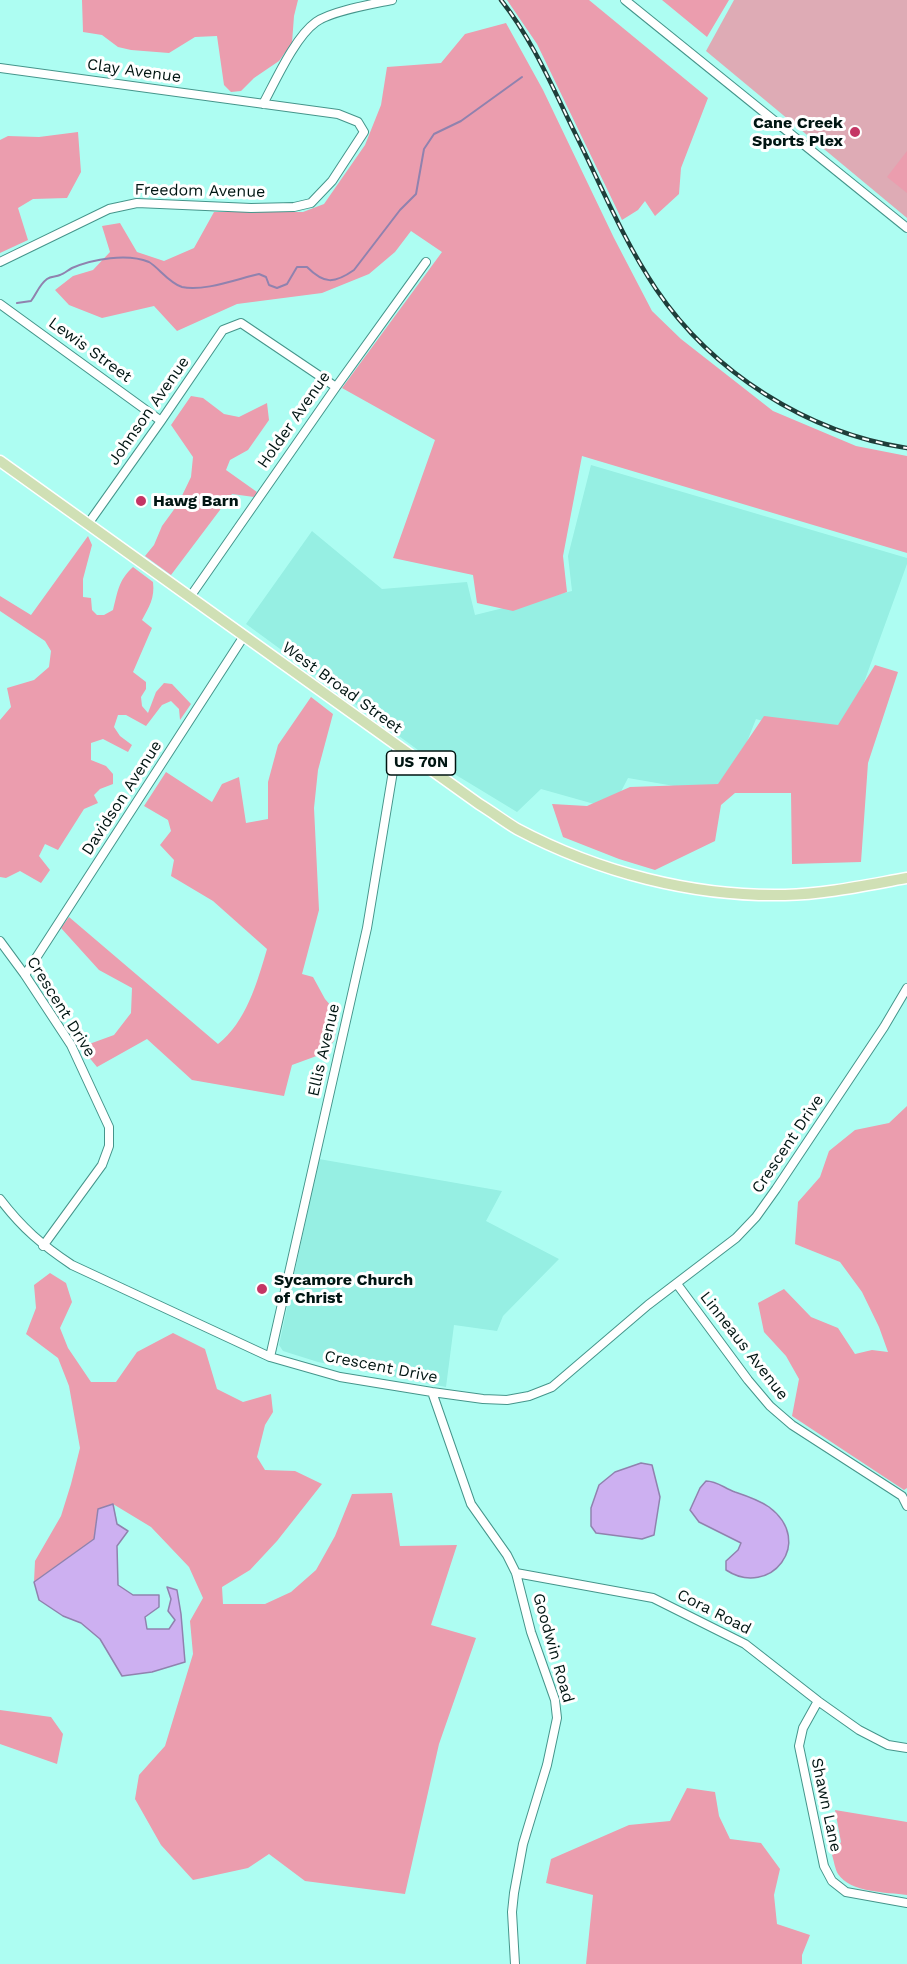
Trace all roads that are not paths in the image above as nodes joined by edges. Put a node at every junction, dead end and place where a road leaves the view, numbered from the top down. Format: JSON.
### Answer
{"nodes":[{"id":1,"x":392,"y":0,"type":"edge"},
{"id":2,"x":625,"y":0,"type":"edge"},
{"id":3,"x":0,"y":68,"type":"edge"},
{"id":4,"x":263,"y":104,"type":"junction"},
{"id":5,"x":358,"y":122,"type":"joint"},
{"id":6,"x":907,"y":228,"type":"edge"},
{"id":7,"x":0,"y":262,"type":"edge"},
{"id":8,"x":426,"y":262,"type":"dead end"},
{"id":9,"x":0,"y":303,"type":"edge"},
{"id":10,"x":336,"y":387,"type":"junction"},
{"id":11,"x":161,"y":421,"type":"junction"},
{"id":12,"x":0,"y":461,"type":"edge"},
{"id":13,"x":88,"y":524,"type":"junction"},
{"id":14,"x":190,"y":597,"type":"junction"},
{"id":15,"x":244,"y":636,"type":"junction"},
{"id":16,"x":397,"y":747,"type":"junction"},
{"id":17,"x":907,"y":878,"type":"edge"},
{"id":18,"x":0,"y":941,"type":"edge"},
{"id":19,"x":25,"y":975,"type":"junction"},
{"id":20,"x":907,"y":988,"type":"edge"},
{"id":21,"x":0,"y":1199,"type":"edge"},
{"id":22,"x":43,"y":1246,"type":"junction"},
{"id":23,"x":677,"y":1284,"type":"junction"},
{"id":24,"x":270,"y":1357,"type":"junction"},
{"id":25,"x":432,"y":1392,"type":"junction"},
{"id":26,"x":907,"y":1506,"type":"edge"},
{"id":27,"x":516,"y":1573,"type":"junction"},
{"id":28,"x":818,"y":1701,"type":"junction"},
{"id":29,"x":907,"y":1748,"type":"edge"},
{"id":30,"x":907,"y":1903,"type":"edge"},
{"id":31,"x":515,"y":1964,"type":"edge"}],
"edges":[{"from":1,"to":4,"type":"street"},
{"from":2,"to":6,"type":"street"},
{"from":3,"to":4,"type":"street","name":"Clay Avenue"},
{"from":4,"to":5,"type":"street","name":"Clay Avenue"},
{"from":5,"to":7,"type":"street","name":"Freedom Avenue"},
{"from":8,"to":10,"type":"street","name":"Holder Avenue"},
{"from":9,"to":11,"type":"street","name":"Lewis Street"},
{"from":10,"to":11,"type":"street","name":"Johnson Avenue"},
{"from":10,"to":14,"type":"street","name":"Holder Avenue"},
{"from":11,"to":13,"type":"street","name":"Johnson Avenue"},
{"from":12,"to":13,"type":"main road","name":"West Broad Street","number":"US 70N"},
{"from":13,"to":14,"type":"main road","name":"West Broad Street","number":"US 70N"},
{"from":14,"to":15,"type":"main road","name":"West Broad Street","number":"US 70N"},
{"from":15,"to":16,"type":"main road","name":"West Broad Street","number":"US 70N"},
{"from":15,"to":19,"type":"street","name":"Davidson Avenue"},
{"from":16,"to":17,"type":"main road","name":"West Broad Street","number":"US 70N"},
{"from":16,"to":24,"type":"street","name":"Ellis Avenue"},
{"from":18,"to":19,"type":"street","name":"Crescent Drive"},
{"from":19,"to":22,"type":"street","name":"Crescent Drive"},
{"from":20,"to":23,"type":"street","name":"Crescent Drive"},
{"from":21,"to":22,"type":"street"},
{"from":22,"to":24,"type":"street","name":"Crescent Drive"},
{"from":23,"to":25,"type":"street","name":"Crescent Drive"},
{"from":23,"to":26,"type":"street","name":"Linneaus Avenue"},
{"from":24,"to":25,"type":"street","name":"Crescent Drive"},
{"from":25,"to":27,"type":"street","name":"Goodwin Road"},
{"from":27,"to":28,"type":"street","name":"Cora Road"},
{"from":27,"to":31,"type":"street","name":"Goodwin Road"},
{"from":28,"to":29,"type":"street","name":"Cora Road"},
{"from":28,"to":30,"type":"street","name":"Shawn Lane"}]}
